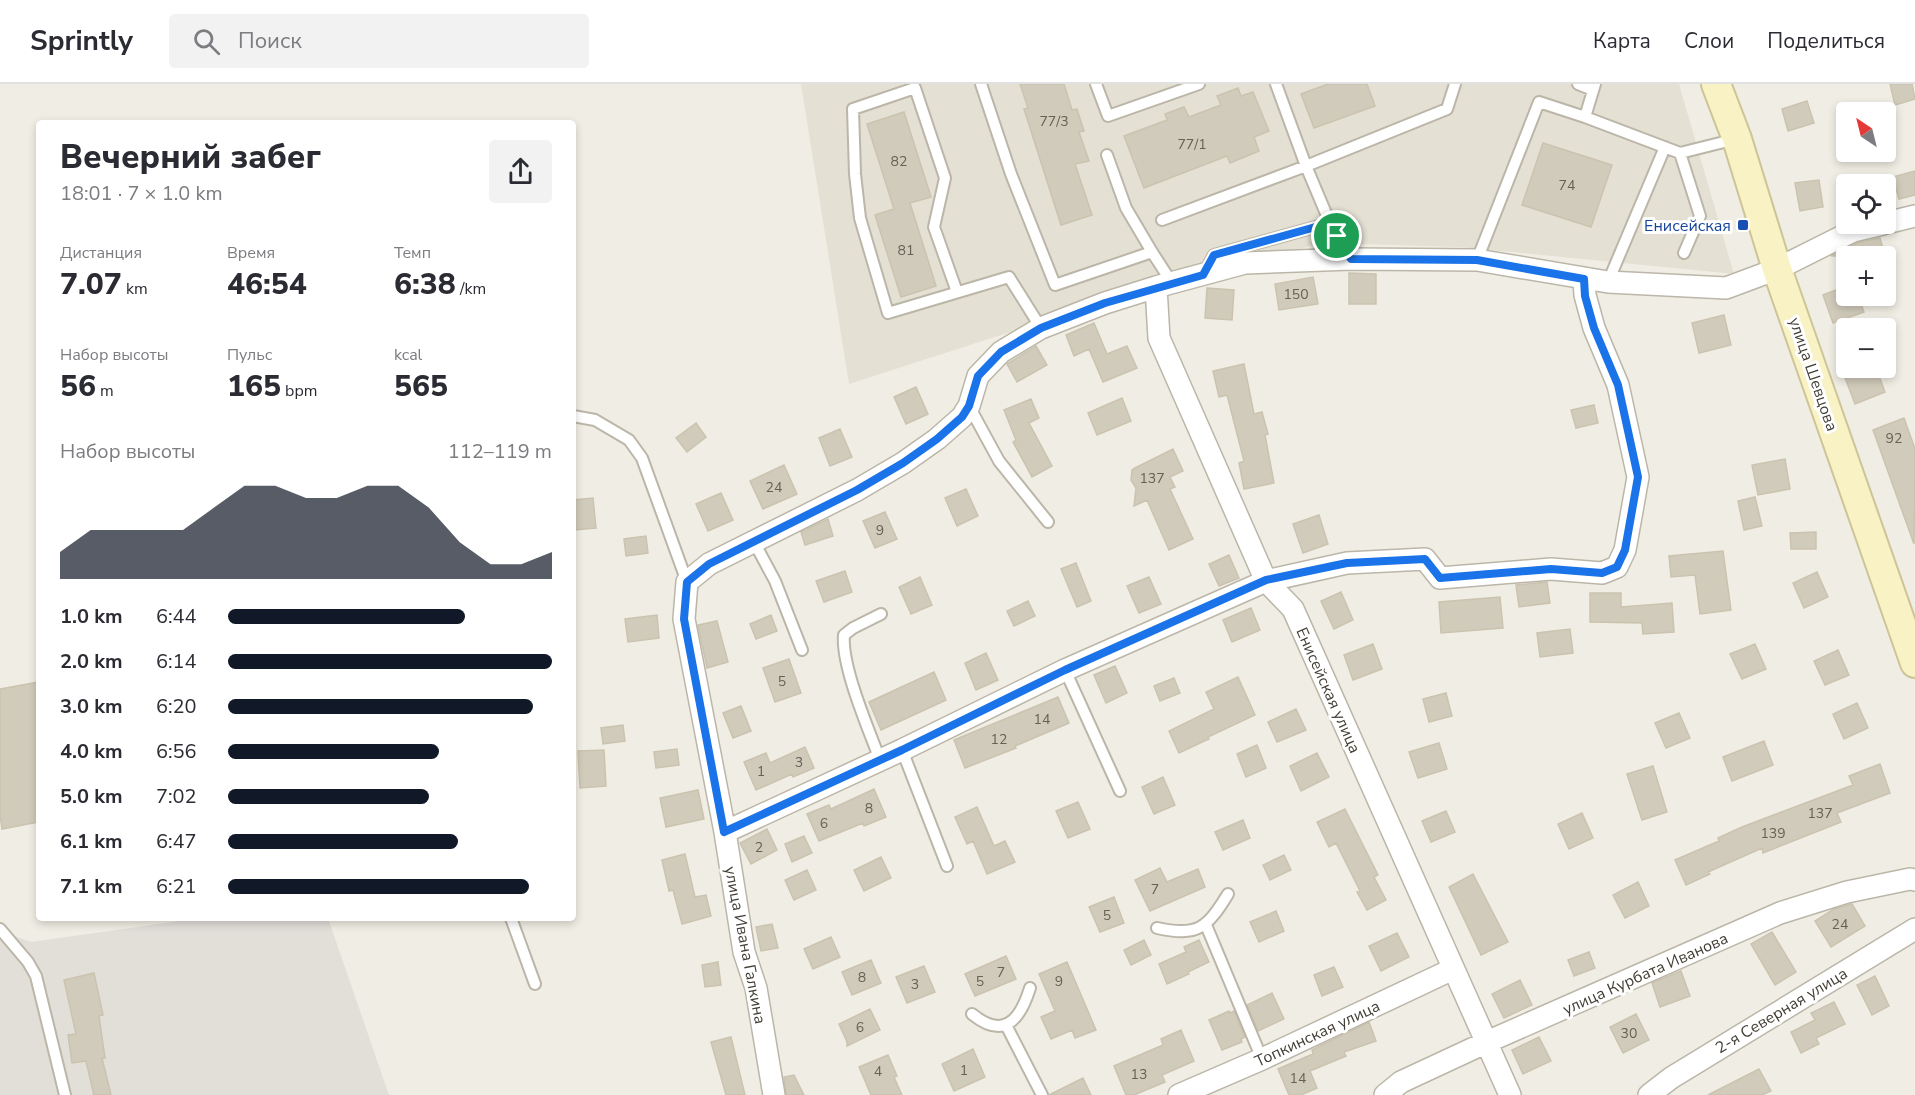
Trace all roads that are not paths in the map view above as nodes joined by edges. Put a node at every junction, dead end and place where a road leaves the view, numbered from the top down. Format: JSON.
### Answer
{"nodes":[{"id":1,"x":981,"y":84,"type":"edge"},
{"id":2,"x":1096,"y":84,"type":"edge"},
{"id":3,"x":1199,"y":84,"type":"edge"},
{"id":4,"x":1276,"y":84,"type":"edge"},
{"id":5,"x":1455,"y":84,"type":"edge"},
{"id":6,"x":1578,"y":84,"type":"edge"},
{"id":7,"x":1716,"y":84,"type":"edge"},
{"id":8,"x":1594,"y":87,"type":"edge"},
{"id":9,"x":1585,"y":117,"type":"junction"},
{"id":10,"x":1737,"y":139,"type":"junction"},
{"id":11,"x":1665,"y":147,"type":"junction"},
{"id":12,"x":1680,"y":153,"type":"junction"},
{"id":13,"x":1107,"y":155,"type":"dead end"},
{"id":14,"x":1306,"y":166,"type":"junction"},
{"id":15,"x":1915,"y":216,"type":"edge"},
{"id":16,"x":1162,"y":220,"type":"dead end"},
{"id":17,"x":1896,"y":220,"type":"edge"},
{"id":18,"x":1330,"y":223,"type":"junction"},
{"id":19,"x":1847,"y":234,"type":"edge"},
{"id":20,"x":1152,"y":252,"type":"junction"},
{"id":21,"x":1683,"y":252,"type":"dead end"},
{"id":22,"x":1351,"y":259,"type":"junction"},
{"id":23,"x":1477,"y":260,"type":"junction"},
{"id":24,"x":1777,"y":269,"type":"junction"},
{"id":25,"x":1203,"y":275,"type":"junction"},
{"id":26,"x":1584,"y":279,"type":"junction"},
{"id":27,"x":1608,"y":282,"type":"junction"},
{"id":28,"x":1164,"y":285,"type":"junction"},
{"id":29,"x":957,"y":292,"type":"junction"},
{"id":30,"x":1041,"y":328,"type":"junction"},
{"id":31,"x":969,"y":406,"type":"junction"},
{"id":32,"x":576,"y":417,"type":"edge"},
{"id":33,"x":1048,"y":522,"type":"dead end"},
{"id":34,"x":754,"y":542,"type":"junction"},
{"id":35,"x":1266,"y":580,"type":"junction"},
{"id":36,"x":687,"y":582,"type":"junction"},
{"id":37,"x":881,"y":614,"type":"dead end"},
{"id":38,"x":802,"y":650,"type":"dead end"},
{"id":39,"x":1915,"y":663,"type":"edge"},
{"id":40,"x":1065,"y":670,"type":"junction"},
{"id":41,"x":902,"y":750,"type":"junction"},
{"id":42,"x":880,"y":760,"type":"junction"},
{"id":43,"x":1119,"y":791,"type":"dead end"},
{"id":44,"x":724,"y":832,"type":"junction"},
{"id":45,"x":947,"y":866,"type":"dead end"},
{"id":46,"x":1915,"y":880,"type":"edge"},
{"id":47,"x":1228,"y":894,"type":"dead end"},
{"id":48,"x":512,"y":921,"type":"edge"},
{"id":49,"x":1206,"y":925,"type":"junction"},
{"id":50,"x":1157,"y":928,"type":"dead end"},
{"id":51,"x":0,"y":929,"type":"edge"},
{"id":52,"x":1915,"y":929,"type":"edge"},
{"id":53,"x":1453,"y":969,"type":"junction"},
{"id":54,"x":534,"y":984,"type":"dead end"},
{"id":55,"x":1030,"y":988,"type":"dead end"},
{"id":56,"x":972,"y":1014,"type":"dead end"},
{"id":57,"x":1006,"y":1025,"type":"junction"},
{"id":58,"x":1487,"y":1042,"type":"junction"},
{"id":59,"x":1262,"y":1059,"type":"junction"},
{"id":60,"x":65,"y":1095,"type":"edge"},
{"id":61,"x":774,"y":1095,"type":"edge"},
{"id":62,"x":1042,"y":1095,"type":"edge"},
{"id":63,"x":1179,"y":1095,"type":"edge"},
{"id":64,"x":1385,"y":1095,"type":"edge"},
{"id":65,"x":1510,"y":1095,"type":"edge"},
{"id":66,"x":1649,"y":1095,"type":"edge"}],
"edges":[{"from":1,"to":20,"type":"lane"},
{"from":2,"to":3,"type":"lane"},
{"from":4,"to":14,"type":"lane"},
{"from":5,"to":14,"type":"lane"},
{"from":6,"to":8,"type":"lane"},
{"from":7,"to":10,"type":"main road","name":"улица Шевцова"},
{"from":8,"to":9,"type":"lane"},
{"from":9,"to":11,"type":"lane"},
{"from":9,"to":23,"type":"lane"},
{"from":10,"to":12,"type":"lane"},
{"from":10,"to":24,"type":"main road","name":"улица Шевцова"},
{"from":11,"to":12,"type":"lane"},
{"from":11,"to":27,"type":"lane"},
{"from":12,"to":21,"type":"lane"},
{"from":13,"to":20,"type":"lane"},
{"from":14,"to":16,"type":"lane"},
{"from":14,"to":18,"type":"lane"},
{"from":15,"to":17,"type":"street"},
{"from":18,"to":22,"type":"lane"},
{"from":18,"to":25,"type":"lane"},
{"from":19,"to":24,"type":"street"},
{"from":20,"to":28,"type":"lane"},
{"from":22,"to":23,"type":"street"},
{"from":22,"to":25,"type":"street"},
{"from":23,"to":26,"type":"street"},
{"from":24,"to":27,"type":"street"},
{"from":24,"to":39,"type":"main road","name":"улица Шевцова"},
{"from":25,"to":28,"type":"street"},
{"from":26,"to":27,"type":"street"},
{"from":26,"to":35,"type":"street"},
{"from":28,"to":30,"type":"street"},
{"from":28,"to":35,"type":"street","name":"Енисейская улица"},
{"from":29,"to":29,"type":"lane"},
{"from":29,"to":30,"type":"lane"},
{"from":30,"to":31,"type":"street"},
{"from":31,"to":33,"type":"lane"},
{"from":31,"to":34,"type":"street"},
{"from":32,"to":36,"type":"lane"},
{"from":34,"to":36,"type":"street"},
{"from":34,"to":38,"type":"lane"},
{"from":35,"to":40,"type":"street"},
{"from":35,"to":53,"type":"street","name":"Енисейская улица"},
{"from":36,"to":44,"type":"street","name":"улица Ивана Галкина"},
{"from":37,"to":42,"type":"lane"},
{"from":40,"to":41,"type":"street"},
{"from":40,"to":43,"type":"lane"},
{"from":41,"to":42,"type":"street"},
{"from":41,"to":45,"type":"lane"},
{"from":42,"to":44,"type":"street"},
{"from":44,"to":61,"type":"street","name":"улица Ивана Галкина"},
{"from":46,"to":58,"type":"street","name":"улица Курбата Иванова"},
{"from":47,"to":49,"type":"lane"},
{"from":48,"to":54,"type":"lane"},
{"from":49,"to":50,"type":"lane"},
{"from":49,"to":59,"type":"lane"},
{"from":51,"to":60,"type":"lane"},
{"from":52,"to":66,"type":"street","name":"2-я Северная улица"},
{"from":53,"to":58,"type":"street","name":"Енисейская улица"},
{"from":53,"to":59,"type":"street","name":"Топкинская улица"},
{"from":55,"to":57,"type":"lane"},
{"from":56,"to":57,"type":"lane"},
{"from":57,"to":62,"type":"lane"},
{"from":58,"to":64,"type":"street","name":"улица Курбата Иванова"},
{"from":58,"to":65,"type":"street","name":"Енисейская улица"},
{"from":59,"to":63,"type":"street","name":"Топкинская улица"}]}
